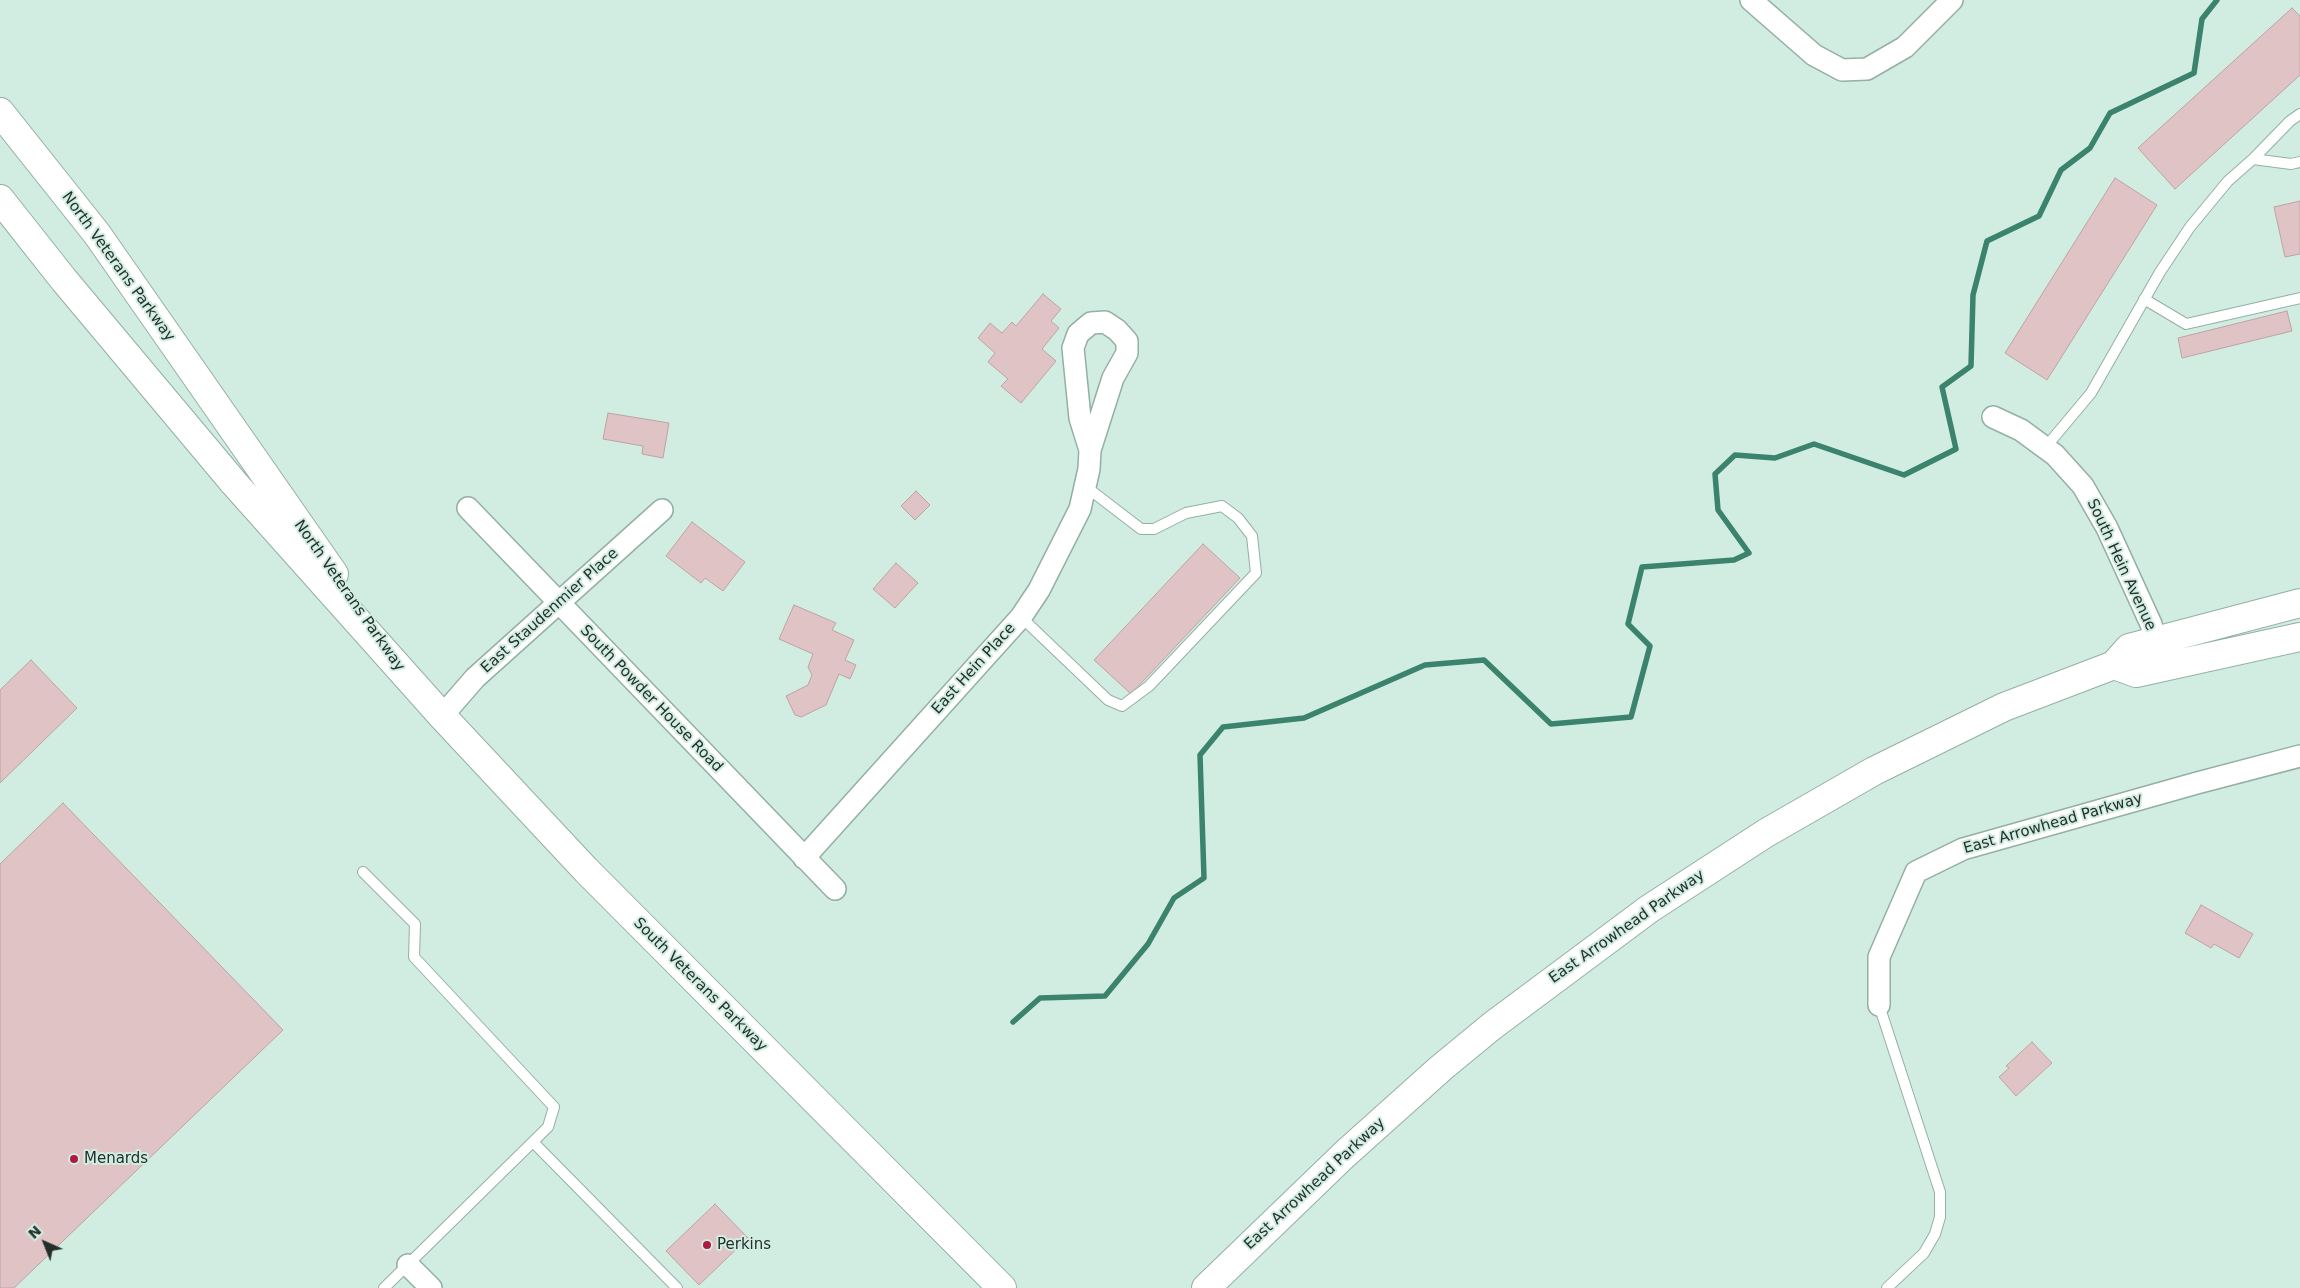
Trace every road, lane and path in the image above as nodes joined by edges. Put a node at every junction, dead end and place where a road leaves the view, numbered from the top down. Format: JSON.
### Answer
{"nodes":[{"id":1,"x":1751,"y":0,"type":"edge"},
{"id":2,"x":1952,"y":0,"type":"edge"},
{"id":3,"x":0,"y":112,"type":"edge"},
{"id":4,"x":2300,"y":114,"type":"edge"},
{"id":5,"x":2253,"y":159,"type":"junction"},
{"id":6,"x":2300,"y":162,"type":"edge"},
{"id":7,"x":0,"y":199,"type":"edge"},
{"id":8,"x":2300,"y":298,"type":"edge"},
{"id":9,"x":2144,"y":299,"type":"junction"},
{"id":10,"x":1993,"y":417,"type":"dead end"},
{"id":11,"x":2046,"y":448,"type":"junction"},
{"id":12,"x":1090,"y":450,"type":"junction"},
{"id":13,"x":1085,"y":486,"type":"junction"},
{"id":14,"x":468,"y":508,"type":"dead end"},
{"id":15,"x":662,"y":510,"type":"dead end"},
{"id":16,"x":559,"y":603,"type":"junction"},
{"id":17,"x":2300,"y":603,"type":"edge"},
{"id":18,"x":1021,"y":617,"type":"junction"},
{"id":19,"x":2300,"y":637,"type":"edge"},
{"id":20,"x":2156,"y":641,"type":"junction"},
{"id":21,"x":2114,"y":665,"type":"junction"},
{"id":22,"x":2164,"y":668,"type":"junction"},
{"id":23,"x":405,"y":676,"type":"junction"},
{"id":24,"x":442,"y":716,"type":"junction"},
{"id":25,"x":2300,"y":756,"type":"edge"},
{"id":26,"x":804,"y":858,"type":"junction"},
{"id":27,"x":363,"y":872,"type":"dead end"},
{"id":28,"x":835,"y":890,"type":"dead end"},
{"id":29,"x":1879,"y":1004,"type":"joint"},
{"id":30,"x":533,"y":1142,"type":"junction"},
{"id":31,"x":408,"y":1265,"type":"junction"},
{"id":32,"x":384,"y":1288,"type":"edge"},
{"id":33,"x":431,"y":1288,"type":"edge"},
{"id":34,"x":677,"y":1288,"type":"edge"},
{"id":35,"x":1002,"y":1288,"type":"edge"},
{"id":36,"x":1206,"y":1288,"type":"edge"},
{"id":37,"x":1887,"y":1288,"type":"edge"}],
"edges":[{"from":1,"to":2,"type":"street"},
{"from":3,"to":23,"type":"main road","name":"North Veterans Parkway"},
{"from":4,"to":5,"type":"lane"},
{"from":5,"to":6,"type":"lane"},
{"from":5,"to":9,"type":"lane"},
{"from":7,"to":23,"type":"main road","name":"North Veterans Parkway"},
{"from":8,"to":9,"type":"lane"},
{"from":9,"to":11,"type":"lane"},
{"from":10,"to":11,"type":"street","name":"South Hein Avenue"},
{"from":11,"to":20,"type":"street","name":"South Hein Avenue"},
{"from":12,"to":12,"type":"street","name":"East Hein Place"},
{"from":12,"to":13,"type":"street","name":"East Hein Place"},
{"from":13,"to":18,"type":"street","name":"East Hein Place"},
{"from":13,"to":18,"type":"lane"},
{"from":14,"to":16,"type":"street","name":"South Powder House Road"},
{"from":15,"to":16,"type":"street","name":"East Staudenmier Place"},
{"from":16,"to":24,"type":"street","name":"East Staudenmier Place"},
{"from":16,"to":26,"type":"street","name":"South Powder House Road"},
{"from":17,"to":20,"type":"main road","name":"East Arrowhead Parkway"},
{"from":18,"to":26,"type":"street","name":"East Hein Place"},
{"from":19,"to":22,"type":"main road"},
{"from":20,"to":21,"type":"main road","name":"East Arrowhead Parkway"},
{"from":20,"to":22,"type":"street","name":"South Hein Avenue"},
{"from":21,"to":22,"type":"main road"},
{"from":21,"to":36,"type":"main road","name":"East Arrowhead Parkway"},
{"from":23,"to":24,"type":"main road","name":"South Veterans Parkway"},
{"from":24,"to":35,"type":"main road","name":"South Veterans Parkway"},
{"from":25,"to":29,"type":"street","name":"East Arrowhead Parkway"},
{"from":26,"to":28,"type":"street","name":"South Powder House Road"},
{"from":27,"to":30,"type":"lane"},
{"from":29,"to":37,"type":"lane"},
{"from":30,"to":31,"type":"lane"},
{"from":30,"to":34,"type":"lane"},
{"from":31,"to":32,"type":"lane"},
{"from":31,"to":33,"type":"street"}]}
